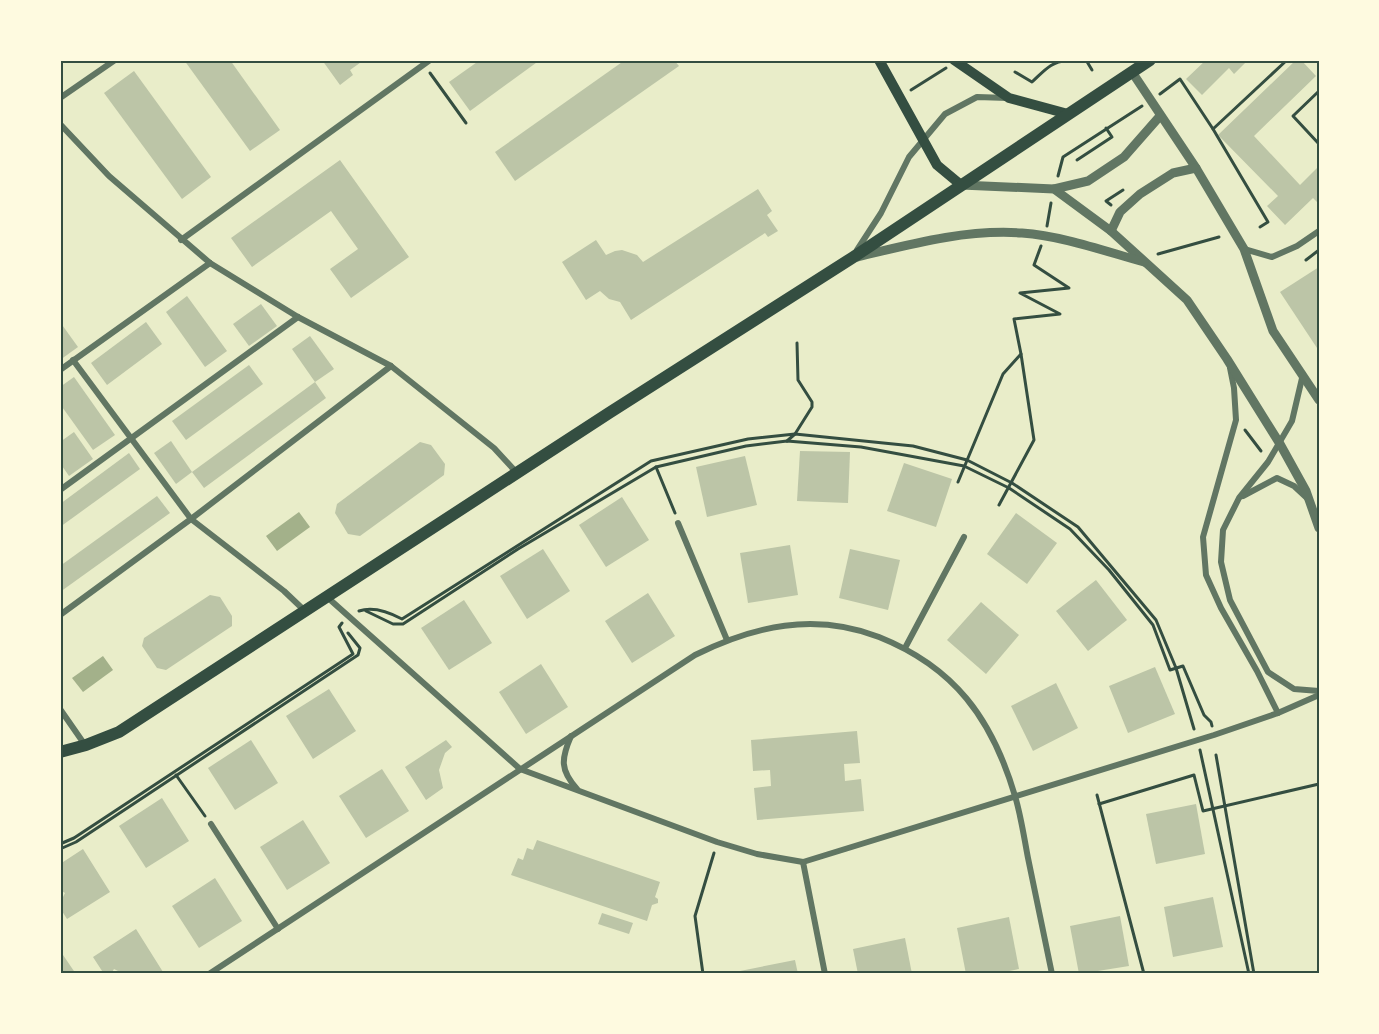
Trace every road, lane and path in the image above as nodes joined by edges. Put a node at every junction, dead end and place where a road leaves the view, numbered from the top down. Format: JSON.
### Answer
{"nodes":[{"id":1,"x":115,"y":60,"type":"edge"},
{"id":2,"x":879,"y":60,"type":"edge"},
{"id":3,"x":1045,"y":60,"type":"edge"},
{"id":4,"x":1068,"y":60,"type":"edge"},
{"id":5,"x":1086,"y":60,"type":"edge"},
{"id":6,"x":1150,"y":60,"type":"edge"},
{"id":7,"x":1287,"y":60,"type":"edge"},
{"id":8,"x":955,"y":61,"type":"edge"},
{"id":9,"x":427,"y":62,"type":"edge"},
{"id":10,"x":1046,"y":68,"type":"junction"},
{"id":11,"x":1092,"y":70,"type":"dead end"},
{"id":12,"x":1015,"y":72,"type":"dead end"},
{"id":13,"x":1132,"y":72,"type":"junction"},
{"id":14,"x":1319,"y":91,"type":"edge"},
{"id":15,"x":60,"y":98,"type":"edge"},
{"id":16,"x":900,"y":98,"type":"junction"},
{"id":17,"x":1009,"y":98,"type":"junction"},
{"id":18,"x":1150,"y":101,"type":"junction"},
{"id":19,"x":1068,"y":114,"type":"junction"},
{"id":20,"x":1160,"y":116,"type":"junction"},
{"id":21,"x":466,"y":123,"type":"dead end"},
{"id":22,"x":60,"y":124,"type":"edge"},
{"id":23,"x":1106,"y":128,"type":"junction"},
{"id":24,"x":1213,"y":129,"type":"junction"},
{"id":25,"x":924,"y":140,"type":"junction"},
{"id":26,"x":1319,"y":144,"type":"edge"},
{"id":27,"x":1077,"y":160,"type":"dead end"},
{"id":28,"x":1196,"y":168,"type":"junction"},
{"id":29,"x":961,"y":185,"type":"junction"},
{"id":30,"x":1054,"y":189,"type":"junction"},
{"id":31,"x":1260,"y":227,"type":"dead end"},
{"id":32,"x":1111,"y":231,"type":"junction"},
{"id":33,"x":1319,"y":231,"type":"edge"},
{"id":34,"x":1045,"y":237,"type":"junction"},
{"id":35,"x":1219,"y":237,"type":"dead end"},
{"id":36,"x":182,"y":240,"type":"junction"},
{"id":37,"x":1244,"y":249,"type":"junction"},
{"id":38,"x":1319,"y":250,"type":"edge"},
{"id":39,"x":1158,"y":254,"type":"dead end"},
{"id":40,"x":852,"y":258,"type":"junction"},
{"id":41,"x":1306,"y":260,"type":"dead end"},
{"id":42,"x":210,"y":263,"type":"junction"},
{"id":43,"x":1147,"y":264,"type":"junction"},
{"id":44,"x":298,"y":317,"type":"junction"},
{"id":45,"x":797,"y":343,"type":"dead end"},
{"id":46,"x":1021,"y":354,"type":"junction"},
{"id":47,"x":1227,"y":359,"type":"junction"},
{"id":48,"x":73,"y":360,"type":"junction"},
{"id":49,"x":391,"y":366,"type":"junction"},
{"id":50,"x":60,"y":370,"type":"edge"},
{"id":51,"x":1303,"y":374,"type":"junction"},
{"id":52,"x":1319,"y":400,"type":"edge"},
{"id":53,"x":1241,"y":423,"type":"dead end"},
{"id":54,"x":795,"y":434,"type":"junction"},
{"id":55,"x":130,"y":439,"type":"junction"},
{"id":56,"x":787,"y":441,"type":"junction"},
{"id":57,"x":1280,"y":444,"type":"junction"},
{"id":58,"x":1261,"y":451,"type":"dead end"},
{"id":59,"x":967,"y":460,"type":"junction"},
{"id":60,"x":964,"y":466,"type":"junction"},
{"id":61,"x":656,"y":467,"type":"junction"},
{"id":62,"x":517,"y":474,"type":"junction"},
{"id":63,"x":958,"y":482,"type":"dead end"},
{"id":64,"x":1012,"y":483,"type":"junction"},
{"id":65,"x":1009,"y":488,"type":"junction"},
{"id":66,"x":60,"y":489,"type":"edge"},
{"id":67,"x":1239,"y":498,"type":"junction"},
{"id":68,"x":1309,"y":500,"type":"junction"},
{"id":69,"x":999,"y":505,"type":"dead end"},
{"id":70,"x":191,"y":519,"type":"junction"},
{"id":71,"x":678,"y":522,"type":"joint"},
{"id":72,"x":1319,"y":528,"type":"edge"},
{"id":73,"x":964,"y":537,"type":"dead end"},
{"id":74,"x":327,"y":597,"type":"junction"},
{"id":75,"x":305,"y":611,"type":"junction"},
{"id":76,"x":366,"y":611,"type":"dead end"},
{"id":77,"x":60,"y":615,"type":"edge"},
{"id":78,"x":348,"y":615,"type":"junction"},
{"id":79,"x":344,"y":627,"type":"dead end"},
{"id":80,"x":727,"y":640,"type":"junction"},
{"id":81,"x":905,"y":648,"type":"junction"},
{"id":82,"x":1176,"y":668,"type":"junction"},
{"id":83,"x":1319,"y":693,"type":"edge"},
{"id":84,"x":60,"y":709,"type":"edge"},
{"id":85,"x":1190,"y":713,"type":"dead end"},
{"id":86,"x":1278,"y":713,"type":"junction"},
{"id":87,"x":1212,"y":727,"type":"dead end"},
{"id":88,"x":571,"y":736,"type":"junction"},
{"id":89,"x":86,"y":745,"type":"junction"},
{"id":90,"x":60,"y":752,"type":"edge"},
{"id":91,"x":1216,"y":754,"type":"dead end"},
{"id":92,"x":520,"y":769,"type":"junction"},
{"id":93,"x":176,"y":774,"type":"junction"},
{"id":94,"x":1319,"y":784,"type":"edge"},
{"id":95,"x":1209,"y":786,"type":"dead end"},
{"id":96,"x":580,"y":791,"type":"junction"},
{"id":97,"x":1097,"y":795,"type":"dead end"},
{"id":98,"x":1016,"y":797,"type":"junction"},
{"id":99,"x":1099,"y":804,"type":"junction"},
{"id":100,"x":1224,"y":807,"type":"junction"},
{"id":101,"x":1212,"y":809,"type":"junction"},
{"id":102,"x":211,"y":824,"type":"joint"},
{"id":103,"x":717,"y":842,"type":"junction"},
{"id":104,"x":60,"y":844,"type":"edge"},
{"id":105,"x":60,"y":849,"type":"edge"},
{"id":106,"x":803,"y":862,"type":"junction"},
{"id":107,"x":278,"y":929,"type":"junction"},
{"id":108,"x":209,"y":974,"type":"edge"},
{"id":109,"x":703,"y":974,"type":"edge"},
{"id":110,"x":825,"y":974,"type":"edge"},
{"id":111,"x":1052,"y":974,"type":"edge"},
{"id":112,"x":1144,"y":974,"type":"edge"},
{"id":113,"x":1249,"y":974,"type":"edge"},
{"id":114,"x":1254,"y":974,"type":"edge"}],
"edges":[{"from":1,"to":15,"type":"street"},
{"from":2,"to":16,"type":"main road"},
{"from":3,"to":10,"type":"path"},
{"from":4,"to":10,"type":"path"},
{"from":5,"to":11,"type":"path"},
{"from":6,"to":13,"type":"main road"},
{"from":7,"to":24,"type":"path"},
{"from":8,"to":16,"type":"path"},
{"from":8,"to":17,"type":"main road"},
{"from":9,"to":21,"type":"path"},
{"from":9,"to":36,"type":"street"},
{"from":10,"to":12,"type":"path"},
{"from":13,"to":18,"type":"street"},
{"from":13,"to":19,"type":"main road"},
{"from":14,"to":26,"type":"path"},
{"from":16,"to":25,"type":"main road"},
{"from":17,"to":19,"type":"main road"},
{"from":17,"to":25,"type":"street"},
{"from":18,"to":20,"type":"street"},
{"from":18,"to":23,"type":"path"},
{"from":18,"to":24,"type":"path"},
{"from":19,"to":29,"type":"main road"},
{"from":20,"to":28,"type":"street"},
{"from":20,"to":30,"type":"street"},
{"from":22,"to":36,"type":"street"},
{"from":23,"to":27,"type":"path"},
{"from":23,"to":30,"type":"path"},
{"from":24,"to":31,"type":"path"},
{"from":25,"to":29,"type":"main road"},
{"from":25,"to":40,"type":"street"},
{"from":28,"to":32,"type":"street"},
{"from":28,"to":37,"type":"street"},
{"from":29,"to":30,"type":"street"},
{"from":29,"to":40,"type":"main road"},
{"from":30,"to":32,"type":"street"},
{"from":30,"to":34,"type":"path"},
{"from":32,"to":43,"type":"street"},
{"from":33,"to":37,"type":"street"},
{"from":34,"to":40,"type":"street"},
{"from":34,"to":43,"type":"street"},
{"from":34,"to":46,"type":"path"},
{"from":35,"to":39,"type":"path"},
{"from":36,"to":42,"type":"street"},
{"from":37,"to":51,"type":"street"},
{"from":38,"to":41,"type":"path"},
{"from":40,"to":62,"type":"main road"},
{"from":42,"to":44,"type":"street"},
{"from":42,"to":48,"type":"street"},
{"from":43,"to":47,"type":"street"},
{"from":44,"to":49,"type":"street"},
{"from":44,"to":55,"type":"street"},
{"from":45,"to":54,"type":"path"},
{"from":46,"to":59,"type":"path"},
{"from":46,"to":64,"type":"path"},
{"from":47,"to":57,"type":"street"},
{"from":47,"to":86,"type":"street"},
{"from":48,"to":50,"type":"street"},
{"from":48,"to":55,"type":"street"},
{"from":49,"to":62,"type":"street"},
{"from":49,"to":70,"type":"street"},
{"from":51,"to":52,"type":"street"},
{"from":51,"to":57,"type":"street"},
{"from":53,"to":58,"type":"path"},
{"from":54,"to":56,"type":"path"},
{"from":54,"to":59,"type":"path"},
{"from":54,"to":78,"type":"path"},
{"from":55,"to":66,"type":"street"},
{"from":55,"to":70,"type":"street"},
{"from":56,"to":60,"type":"path"},
{"from":56,"to":61,"type":"path"},
{"from":57,"to":67,"type":"street"},
{"from":57,"to":68,"type":"street"},
{"from":59,"to":60,"type":"path"},
{"from":59,"to":64,"type":"path"},
{"from":60,"to":63,"type":"path"},
{"from":60,"to":65,"type":"path"},
{"from":61,"to":71,"type":"path"},
{"from":61,"to":76,"type":"path"},
{"from":62,"to":74,"type":"main road"},
{"from":64,"to":65,"type":"path"},
{"from":64,"to":82,"type":"path"},
{"from":65,"to":69,"type":"path"},
{"from":65,"to":82,"type":"path"},
{"from":67,"to":68,"type":"street"},
{"from":67,"to":83,"type":"street"},
{"from":68,"to":72,"type":"street"},
{"from":70,"to":75,"type":"street"},
{"from":70,"to":77,"type":"street"},
{"from":71,"to":80,"type":"street"},
{"from":73,"to":81,"type":"street"},
{"from":74,"to":75,"type":"main road"},
{"from":74,"to":78,"type":"street"},
{"from":75,"to":89,"type":"main road"},
{"from":78,"to":92,"type":"street"},
{"from":78,"to":93,"type":"path"},
{"from":79,"to":93,"type":"path"},
{"from":80,"to":81,"type":"street"},
{"from":80,"to":88,"type":"street"},
{"from":81,"to":98,"type":"street"},
{"from":82,"to":85,"type":"path"},
{"from":82,"to":87,"type":"path"},
{"from":83,"to":86,"type":"street"},
{"from":84,"to":89,"type":"street"},
{"from":86,"to":98,"type":"street"},
{"from":88,"to":92,"type":"street"},
{"from":88,"to":96,"type":"street"},
{"from":89,"to":90,"type":"main road"},
{"from":91,"to":100,"type":"path"},
{"from":92,"to":96,"type":"street"},
{"from":92,"to":107,"type":"street"},
{"from":93,"to":102,"type":"path"},
{"from":93,"to":104,"type":"path"},
{"from":93,"to":105,"type":"path"},
{"from":94,"to":100,"type":"path"},
{"from":95,"to":101,"type":"path"},
{"from":96,"to":103,"type":"street"},
{"from":97,"to":99,"type":"path"},
{"from":98,"to":106,"type":"street"},
{"from":98,"to":111,"type":"street"},
{"from":99,"to":101,"type":"path"},
{"from":99,"to":112,"type":"path"},
{"from":100,"to":101,"type":"path"},
{"from":100,"to":114,"type":"path"},
{"from":101,"to":113,"type":"path"},
{"from":102,"to":107,"type":"street"},
{"from":103,"to":106,"type":"street"},
{"from":103,"to":109,"type":"path"},
{"from":106,"to":110,"type":"street"},
{"from":107,"to":108,"type":"street"}]}
